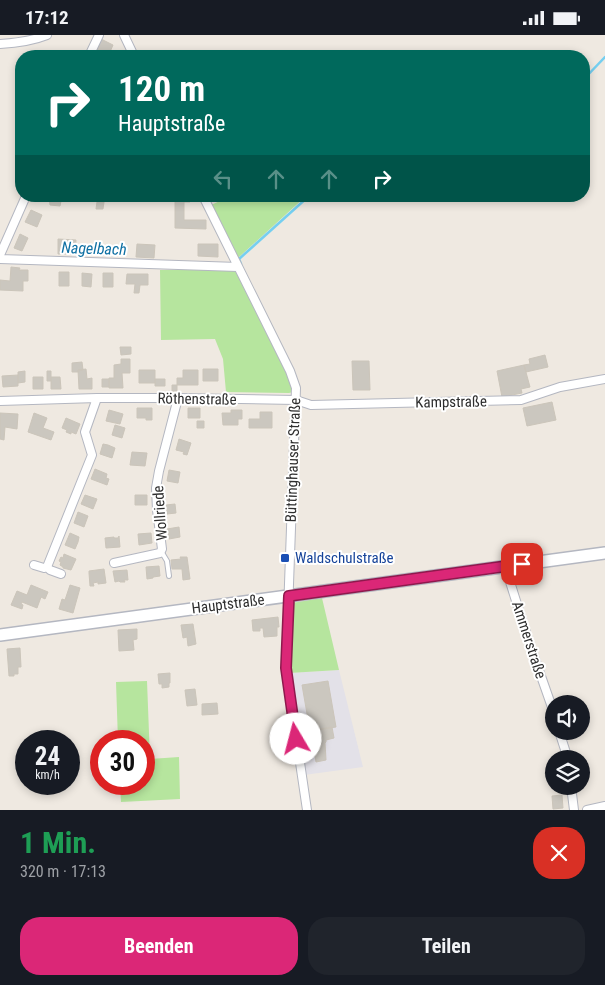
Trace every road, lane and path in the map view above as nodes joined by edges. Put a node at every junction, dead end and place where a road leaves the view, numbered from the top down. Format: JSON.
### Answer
{"nodes":[{"id":1,"x":47,"y":35,"type":"edge"},
{"id":2,"x":99,"y":35,"type":"edge"},
{"id":3,"x":124,"y":35,"type":"edge"},
{"id":4,"x":0,"y":44,"type":"edge"},
{"id":5,"x":92,"y":50,"type":"edge"},
{"id":6,"x":131,"y":50,"type":"edge"},
{"id":7,"x":23,"y":202,"type":"edge"},
{"id":8,"x":206,"y":202,"type":"edge"},
{"id":9,"x":0,"y":255,"type":"edge"},
{"id":10,"x":0,"y":259,"type":"edge"},
{"id":11,"x":238,"y":267,"type":"junction"},
{"id":12,"x":605,"y":379,"type":"edge"},
{"id":13,"x":178,"y":398,"type":"junction"},
{"id":14,"x":98,"y":399,"type":"junction"},
{"id":15,"x":296,"y":400,"type":"junction"},
{"id":16,"x":0,"y":401,"type":"edge"},
{"id":17,"x":161,"y":551,"type":"junction"},
{"id":18,"x":605,"y":553,"type":"edge"},
{"id":19,"x":114,"y":563,"type":"dead end"},
{"id":20,"x":34,"y":565,"type":"dead end"},
{"id":21,"x":505,"y":566,"type":"junction"},
{"id":22,"x":47,"y":567,"type":"junction"},
{"id":23,"x":61,"y":574,"type":"dead end"},
{"id":24,"x":169,"y":576,"type":"dead end"},
{"id":25,"x":289,"y":596,"type":"junction"},
{"id":26,"x":0,"y":635,"type":"edge"},
{"id":27,"x":548,"y":695,"type":"edge"},
{"id":28,"x":572,"y":795,"type":"edge"},
{"id":29,"x":605,"y":805,"type":"edge"},
{"id":30,"x":307,"y":810,"type":"edge"},
{"id":31,"x":574,"y":810,"type":"edge"},
{"id":32,"x":587,"y":810,"type":"edge"}],
"edges":[{"from":1,"to":4,"type":"street"},
{"from":2,"to":5,"type":"street"},
{"from":3,"to":6,"type":"street"},
{"from":7,"to":9,"type":"street"},
{"from":8,"to":11,"type":"street","name":"Büttinghauser Straße"},
{"from":10,"to":11,"type":"street"},
{"from":11,"to":15,"type":"street","name":"Büttinghauser Straße"},
{"from":12,"to":15,"type":"street","name":"Kampstraße"},
{"from":13,"to":14,"type":"street","name":"Röthenstraße"},
{"from":13,"to":15,"type":"street","name":"Röthenstraße"},
{"from":13,"to":17,"type":"street","name":"Wollriede"},
{"from":14,"to":16,"type":"street","name":"Röthenstraße"},
{"from":14,"to":22,"type":"street"},
{"from":15,"to":25,"type":"street","name":"Büttinghauser Straße"},
{"from":17,"to":19,"type":"street","name":"Wollriede"},
{"from":17,"to":24,"type":"lane"},
{"from":18,"to":21,"type":"main road","name":"Hauptstraße"},
{"from":20,"to":22,"type":"street"},
{"from":21,"to":25,"type":"main road","name":"Hauptstraße"},
{"from":21,"to":27,"type":"street","name":"Ammerstraße"},
{"from":22,"to":23,"type":"street"},
{"from":25,"to":26,"type":"main road","name":"Hauptstraße"},
{"from":25,"to":30,"type":"street"},
{"from":28,"to":31,"type":"street"},
{"from":29,"to":32,"type":"street"}]}
